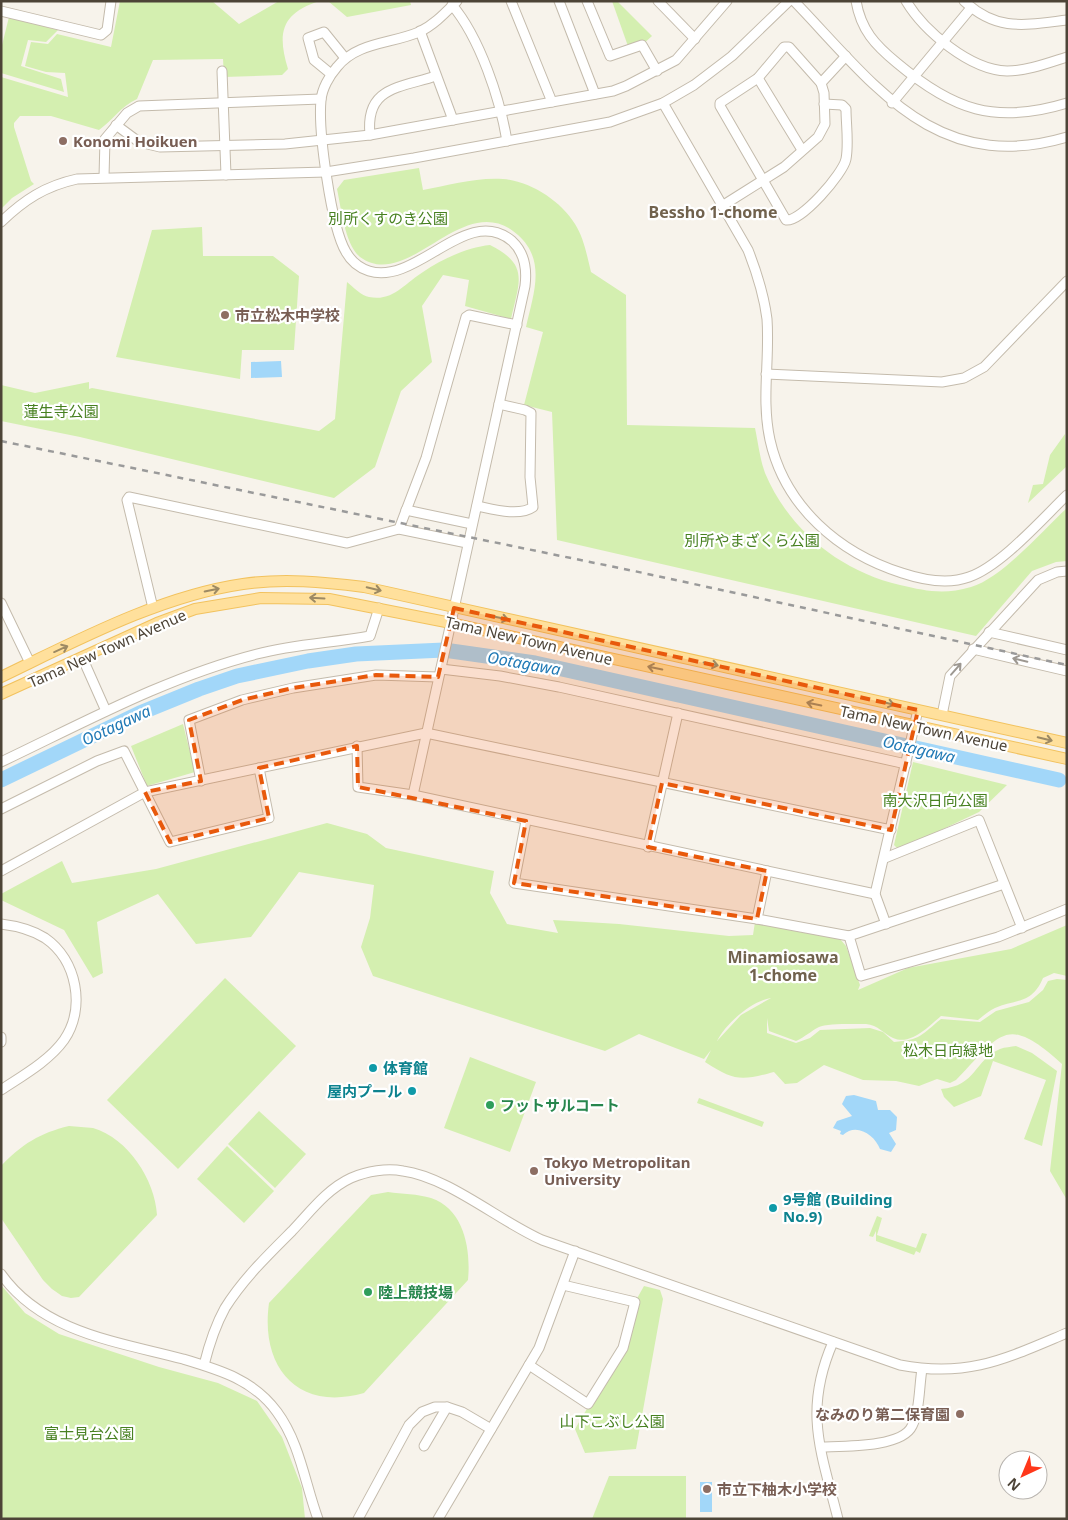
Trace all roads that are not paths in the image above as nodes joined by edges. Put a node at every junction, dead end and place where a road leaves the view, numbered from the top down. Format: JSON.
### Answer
{"nodes":[{"id":1,"x":111,"y":1,"type":"edge"},
{"id":2,"x":511,"y":1,"type":"edge"},
{"id":3,"x":559,"y":1,"type":"edge"},
{"id":4,"x":587,"y":1,"type":"edge"},
{"id":5,"x":658,"y":1,"type":"edge"},
{"id":6,"x":789,"y":1,"type":"edge"},
{"id":7,"x":794,"y":1,"type":"edge"},
{"id":8,"x":856,"y":1,"type":"edge"},
{"id":9,"x":906,"y":1,"type":"edge"},
{"id":10,"x":964,"y":1,"type":"edge"},
{"id":11,"x":725,"y":2,"type":"edge"},
{"id":12,"x":455,"y":3,"type":"edge"},
{"id":13,"x":971,"y":8,"type":"junction"},
{"id":14,"x":1,"y":11,"type":"edge"},
{"id":15,"x":1067,"y":20,"type":"edge"},
{"id":16,"x":420,"y":31,"type":"junction"},
{"id":17,"x":695,"y":40,"type":"junction"},
{"id":18,"x":943,"y":42,"type":"junction"},
{"id":19,"x":846,"y":56,"type":"junction"},
{"id":20,"x":1067,"y":57,"type":"edge"},
{"id":21,"x":345,"y":58,"type":"junction"},
{"id":22,"x":222,"y":71,"type":"dead end"},
{"id":23,"x":657,"y":71,"type":"junction"},
{"id":24,"x":331,"y":74,"type":"junction"},
{"id":25,"x":436,"y":76,"type":"junction"},
{"id":26,"x":914,"y":77,"type":"junction"},
{"id":27,"x":758,"y":78,"type":"junction"},
{"id":28,"x":821,"y":82,"type":"junction"},
{"id":29,"x":595,"y":94,"type":"junction"},
{"id":30,"x":321,"y":99,"type":"junction"},
{"id":31,"x":552,"y":102,"type":"junction"},
{"id":32,"x":892,"y":102,"type":"junction"},
{"id":33,"x":223,"y":103,"type":"junction"},
{"id":34,"x":663,"y":103,"type":"junction"},
{"id":35,"x":824,"y":104,"type":"junction"},
{"id":36,"x":1067,"y":104,"type":"edge"},
{"id":37,"x":501,"y":111,"type":"junction"},
{"id":38,"x":452,"y":120,"type":"junction"},
{"id":39,"x":116,"y":125,"type":"junction"},
{"id":40,"x":370,"y":135,"type":"junction"},
{"id":41,"x":1067,"y":137,"type":"edge"},
{"id":42,"x":323,"y":140,"type":"junction"},
{"id":43,"x":508,"y":141,"type":"junction"},
{"id":44,"x":225,"y":145,"type":"junction"},
{"id":45,"x":802,"y":150,"type":"junction"},
{"id":46,"x":326,"y":172,"type":"junction"},
{"id":47,"x":226,"y":175,"type":"junction"},
{"id":48,"x":104,"y":177,"type":"junction"},
{"id":49,"x":763,"y":182,"type":"junction"},
{"id":50,"x":722,"y":206,"type":"junction"},
{"id":51,"x":1,"y":222,"type":"edge"},
{"id":52,"x":1067,"y":281,"type":"edge"},
{"id":53,"x":517,"y":325,"type":"junction"},
{"id":54,"x":766,"y":374,"type":"junction"},
{"id":55,"x":499,"y":404,"type":"junction"},
{"id":56,"x":1067,"y":495,"type":"edge"},
{"id":57,"x":477,"y":506,"type":"junction"},
{"id":58,"x":406,"y":510,"type":"junction"},
{"id":59,"x":472,"y":524,"type":"junction"},
{"id":60,"x":399,"y":529,"type":"junction"},
{"id":61,"x":468,"y":543,"type":"junction"},
{"id":62,"x":1067,"y":571,"type":"edge"},
{"id":63,"x":1,"y":603,"type":"edge"},
{"id":64,"x":153,"y":608,"type":"junction"},
{"id":65,"x":380,"y":608,"type":"junction"},
{"id":66,"x":454,"y":608,"type":"junction"},
{"id":67,"x":451,"y":623,"type":"junction"},
{"id":68,"x":989,"y":632,"type":"junction"},
{"id":69,"x":973,"y":649,"type":"junction"},
{"id":70,"x":1067,"y":650,"type":"edge"},
{"id":71,"x":82,"y":658,"type":"junction"},
{"id":72,"x":30,"y":663,"type":"junction"},
{"id":73,"x":440,"y":669,"type":"junction"},
{"id":74,"x":1067,"y":671,"type":"edge"},
{"id":75,"x":1,"y":676,"type":"edge"},
{"id":76,"x":1,"y":694,"type":"edge"},
{"id":77,"x":918,"y":710,"type":"junction"},
{"id":78,"x":106,"y":711,"type":"junction"},
{"id":79,"x":678,"y":714,"type":"junction"},
{"id":80,"x":942,"y":715,"type":"junction"},
{"id":81,"x":914,"y":726,"type":"junction"},
{"id":82,"x":426,"y":733,"type":"junction"},
{"id":83,"x":1067,"y":743,"type":"edge"},
{"id":84,"x":357,"y":746,"type":"junction"},
{"id":85,"x":1067,"y":759,"type":"edge"},
{"id":86,"x":907,"y":761,"type":"junction"},
{"id":87,"x":1,"y":762,"type":"edge"},
{"id":88,"x":260,"y":768,"type":"junction"},
{"id":89,"x":201,"y":781,"type":"junction"},
{"id":90,"x":662,"y":783,"type":"junction"},
{"id":91,"x":145,"y":792,"type":"junction"},
{"id":92,"x":413,"y":796,"type":"junction"},
{"id":93,"x":1,"y":809,"type":"edge"},
{"id":94,"x":526,"y":821,"type":"junction"},
{"id":95,"x":891,"y":830,"type":"junction"},
{"id":96,"x":648,"y":846,"type":"junction"},
{"id":97,"x":885,"y":858,"type":"junction"},
{"id":98,"x":1,"y":871,"type":"edge"},
{"id":99,"x":767,"y":871,"type":"junction"},
{"id":100,"x":1004,"y":884,"type":"junction"},
{"id":101,"x":875,"y":894,"type":"junction"},
{"id":102,"x":1067,"y":909,"type":"edge"},
{"id":103,"x":757,"y":919,"type":"junction"},
{"id":104,"x":1,"y":924,"type":"edge"},
{"id":105,"x":886,"y":924,"type":"junction"},
{"id":106,"x":1022,"y":928,"type":"junction"},
{"id":107,"x":849,"y":936,"type":"junction"},
{"id":108,"x":1,"y":1037,"type":"edge"},
{"id":109,"x":1,"y":1042,"type":"edge"},
{"id":110,"x":1,"y":1090,"type":"edge"},
{"id":111,"x":575,"y":1251,"type":"junction"},
{"id":112,"x":1,"y":1274,"type":"edge"},
{"id":113,"x":563,"y":1285,"type":"junction"},
{"id":114,"x":1067,"y":1333,"type":"edge"},
{"id":115,"x":834,"y":1342,"type":"junction"},
{"id":116,"x":204,"y":1365,"type":"junction"},
{"id":117,"x":529,"y":1365,"type":"junction"},
{"id":118,"x":922,"y":1369,"type":"junction"},
{"id":119,"x":447,"y":1407,"type":"junction"},
{"id":120,"x":491,"y":1429,"type":"junction"},
{"id":121,"x":424,"y":1446,"type":"dead end"},
{"id":122,"x":821,"y":1447,"type":"junction"},
{"id":123,"x":318,"y":1519,"type":"edge"},
{"id":124,"x":358,"y":1519,"type":"edge"},
{"id":125,"x":438,"y":1519,"type":"edge"},
{"id":126,"x":838,"y":1519,"type":"edge"}],
"edges":[{"from":1,"to":14,"type":"street"},
{"from":2,"to":31,"type":"street"},
{"from":3,"to":29,"type":"street"},
{"from":4,"to":23,"type":"street"},
{"from":5,"to":17,"type":"street"},
{"from":6,"to":34,"type":"street"},
{"from":7,"to":19,"type":"street"},
{"from":8,"to":26,"type":"street"},
{"from":9,"to":18,"type":"street"},
{"from":10,"to":13,"type":"street"},
{"from":11,"to":17,"type":"street"},
{"from":12,"to":16,"type":"street"},
{"from":12,"to":37,"type":"street"},
{"from":13,"to":15,"type":"street"},
{"from":13,"to":18,"type":"street"},
{"from":16,"to":21,"type":"street"},
{"from":16,"to":25,"type":"street"},
{"from":17,"to":23,"type":"street"},
{"from":18,"to":20,"type":"street"},
{"from":18,"to":26,"type":"street"},
{"from":19,"to":28,"type":"street"},
{"from":19,"to":32,"type":"street"},
{"from":21,"to":24,"type":"street"},
{"from":21,"to":24,"type":"street"},
{"from":22,"to":33,"type":"street"},
{"from":23,"to":29,"type":"street"},
{"from":24,"to":30,"type":"street"},
{"from":25,"to":38,"type":"street"},
{"from":25,"to":40,"type":"street"},
{"from":26,"to":32,"type":"street"},
{"from":26,"to":36,"type":"street"},
{"from":27,"to":28,"type":"street"},
{"from":27,"to":45,"type":"street"},
{"from":27,"to":49,"type":"street"},
{"from":28,"to":35,"type":"street"},
{"from":29,"to":31,"type":"street"},
{"from":30,"to":33,"type":"street"},
{"from":30,"to":42,"type":"street"},
{"from":31,"to":37,"type":"street"},
{"from":32,"to":41,"type":"street"},
{"from":33,"to":39,"type":"street"},
{"from":33,"to":44,"type":"street"},
{"from":34,"to":43,"type":"street"},
{"from":34,"to":50,"type":"street"},
{"from":35,"to":45,"type":"street"},
{"from":35,"to":49,"type":"street"},
{"from":37,"to":38,"type":"street"},
{"from":37,"to":43,"type":"street"},
{"from":38,"to":40,"type":"street"},
{"from":39,"to":44,"type":"street"},
{"from":39,"to":48,"type":"street"},
{"from":40,"to":42,"type":"street"},
{"from":42,"to":44,"type":"street"},
{"from":42,"to":46,"type":"street"},
{"from":43,"to":46,"type":"street"},
{"from":44,"to":47,"type":"street"},
{"from":45,"to":49,"type":"street"},
{"from":46,"to":47,"type":"street"},
{"from":46,"to":53,"type":"street"},
{"from":47,"to":48,"type":"street"},
{"from":48,"to":51,"type":"street"},
{"from":49,"to":50,"type":"street"},
{"from":50,"to":54,"type":"street"},
{"from":52,"to":54,"type":"street"},
{"from":53,"to":55,"type":"street"},
{"from":53,"to":58,"type":"street"},
{"from":54,"to":56,"type":"street"},
{"from":55,"to":57,"type":"street"},
{"from":55,"to":57,"type":"street"},
{"from":57,"to":59,"type":"street"},
{"from":58,"to":59,"type":"street"},
{"from":58,"to":60,"type":"street"},
{"from":59,"to":61,"type":"street"},
{"from":60,"to":61,"type":"street"},
{"from":60,"to":64,"type":"street"},
{"from":61,"to":66,"type":"street"},
{"from":62,"to":68,"type":"street"},
{"from":63,"to":72,"type":"street"},
{"from":64,"to":66,"type":"main road","name":"Tama New Town Avenue","one_way":true},
{"from":72,"to":64,"type":"main road","name":"Tama New Town Avenue","one_way":true},
{"from":65,"to":67,"type":"main road","name":"Tama New Town Avenue"},
{"from":65,"to":71,"type":"main road","name":"Tama New Town Avenue","one_way":true},
{"from":65,"to":78,"type":"street"},
{"from":66,"to":67,"type":"street"},
{"from":66,"to":77,"type":"main road","name":"Tama New Town Avenue","one_way":true},
{"from":67,"to":73,"type":"street"},
{"from":81,"to":67,"type":"main road","name":"Tama New Town Avenue","one_way":true},
{"from":68,"to":69,"type":"street"},
{"from":68,"to":70,"type":"street"},
{"from":74,"to":69,"type":"street","one_way":true},
{"from":80,"to":69,"type":"street","one_way":true},
{"from":71,"to":76,"type":"main road","name":"Tama New Town Avenue"},
{"from":71,"to":78,"type":"street"},
{"from":72,"to":75,"type":"main road","name":"Tama New Town Avenue"},
{"from":73,"to":79,"type":"street"},
{"from":73,"to":82,"type":"street"},
{"from":73,"to":89,"type":"street"},
{"from":77,"to":80,"type":"main road","name":"Tama New Town Avenue"},
{"from":77,"to":81,"type":"street"},
{"from":78,"to":87,"type":"street"},
{"from":79,"to":86,"type":"street"},
{"from":79,"to":90,"type":"street"},
{"from":80,"to":83,"type":"main road","name":"Tama New Town Avenue","one_way":true},
{"from":81,"to":85,"type":"main road","name":"Tama New Town Avenue"},
{"from":81,"to":86,"type":"street"},
{"from":82,"to":84,"type":"street"},
{"from":82,"to":90,"type":"street"},
{"from":82,"to":92,"type":"street"},
{"from":84,"to":88,"type":"street"},
{"from":84,"to":92,"type":"street"},
{"from":86,"to":95,"type":"street"},
{"from":88,"to":89,"type":"street"},
{"from":88,"to":91,"type":"street"},
{"from":89,"to":91,"type":"street"},
{"from":90,"to":95,"type":"street"},
{"from":90,"to":96,"type":"street"},
{"from":91,"to":93,"type":"street"},
{"from":91,"to":98,"type":"street"},
{"from":92,"to":94,"type":"street"},
{"from":94,"to":96,"type":"street"},
{"from":94,"to":103,"type":"street"},
{"from":95,"to":97,"type":"street"},
{"from":96,"to":99,"type":"street"},
{"from":97,"to":100,"type":"street"},
{"from":97,"to":101,"type":"street"},
{"from":99,"to":101,"type":"street"},
{"from":99,"to":103,"type":"street"},
{"from":100,"to":105,"type":"street"},
{"from":100,"to":106,"type":"street"},
{"from":101,"to":105,"type":"street"},
{"from":102,"to":106,"type":"street"},
{"from":103,"to":107,"type":"street"},
{"from":104,"to":110,"type":"street"},
{"from":105,"to":107,"type":"street"},
{"from":106,"to":107,"type":"street"},
{"from":108,"to":109,"type":"street"},
{"from":111,"to":113,"type":"street"},
{"from":111,"to":115,"type":"street"},
{"from":111,"to":116,"type":"street"},
{"from":112,"to":116,"type":"street"},
{"from":113,"to":117,"type":"street"},
{"from":113,"to":117,"type":"street"},
{"from":114,"to":118,"type":"street"},
{"from":115,"to":118,"type":"street"},
{"from":115,"to":122,"type":"street"},
{"from":116,"to":123,"type":"street"},
{"from":117,"to":120,"type":"street"},
{"from":118,"to":122,"type":"street"},
{"from":119,"to":120,"type":"street"},
{"from":119,"to":121,"type":"street"},
{"from":119,"to":124,"type":"street"},
{"from":120,"to":125,"type":"street"},
{"from":122,"to":126,"type":"street"}]}
